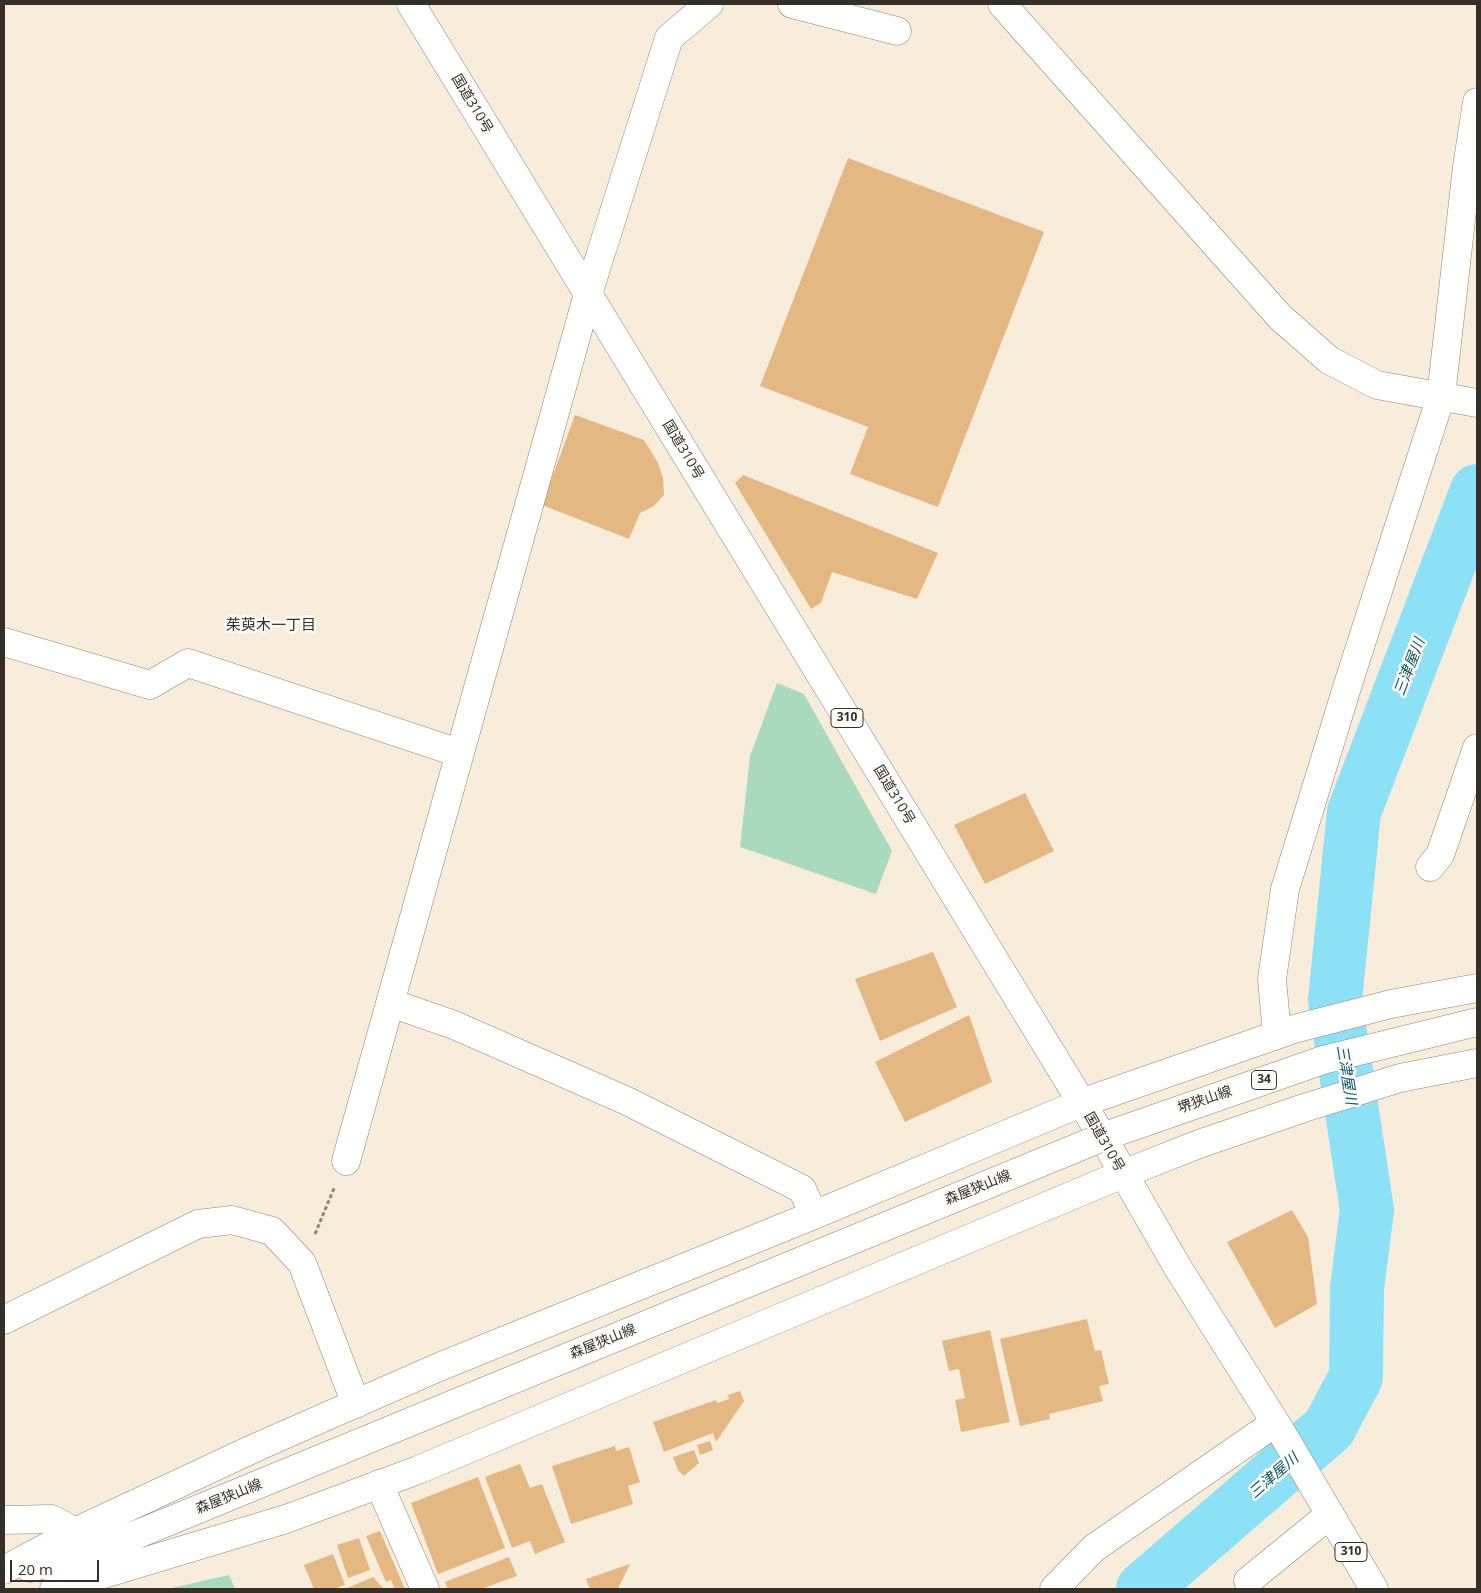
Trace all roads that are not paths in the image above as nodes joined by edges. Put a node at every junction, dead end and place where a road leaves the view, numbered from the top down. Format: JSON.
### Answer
{"nodes":[{"id":1,"x":411,"y":4,"type":"edge"},
{"id":2,"x":709,"y":4,"type":"edge"},
{"id":3,"x":792,"y":4,"type":"edge"},
{"id":4,"x":1002,"y":4,"type":"edge"},
{"id":5,"x":897,"y":31,"type":"dead end"},
{"id":6,"x":1477,"y":102,"type":"edge"},
{"id":7,"x":588,"y":294,"type":"junction"},
{"id":8,"x":1458,"y":400,"type":"edge"},
{"id":9,"x":4,"y":642,"type":"edge"},
{"id":10,"x":1477,"y":748,"type":"edge"},
{"id":11,"x":459,"y":753,"type":"junction"},
{"id":12,"x":1430,"y":866,"type":"dead end"},
{"id":13,"x":1477,"y":988,"type":"edge"},
{"id":14,"x":391,"y":1004,"type":"junction"},
{"id":15,"x":1477,"y":1022,"type":"edge"},
{"id":16,"x":1285,"y":1032,"type":"junction"},
{"id":17,"x":1477,"y":1063,"type":"edge"},
{"id":18,"x":1082,"y":1102,"type":"junction"},
{"id":19,"x":1108,"y":1135,"type":"joint"},
{"id":20,"x":346,"y":1161,"type":"road end"},
{"id":21,"x":1123,"y":1174,"type":"junction"},
{"id":22,"x":814,"y":1215,"type":"junction"},
{"id":23,"x":4,"y":1320,"type":"edge"},
{"id":24,"x":356,"y":1404,"type":"junction"},
{"id":25,"x":1279,"y":1428,"type":"junction"},
{"id":26,"x":379,"y":1484,"type":"junction"},
{"id":27,"x":1329,"y":1515,"type":"junction"},
{"id":28,"x":4,"y":1520,"type":"edge"},
{"id":29,"x":75,"y":1532,"type":"junction"},
{"id":30,"x":100,"y":1550,"type":"junction"},
{"id":31,"x":4,"y":1570,"type":"edge"},
{"id":32,"x":4,"y":1575,"type":"edge"},
{"id":33,"x":1248,"y":1581,"type":"dead end"},
{"id":34,"x":40,"y":1589,"type":"edge"},
{"id":35,"x":54,"y":1589,"type":"edge"},
{"id":36,"x":425,"y":1589,"type":"edge"},
{"id":37,"x":1054,"y":1589,"type":"edge"},
{"id":38,"x":1374,"y":1589,"type":"edge"}],
"edges":[{"from":1,"to":7,"type":"main road","name":"国道310号","number":"310"},
{"from":2,"to":7,"type":"main road"},
{"from":3,"to":5,"type":"main road"},
{"from":4,"to":8,"type":"main road"},
{"from":6,"to":8,"type":"main road"},
{"from":7,"to":11,"type":"main road"},
{"from":7,"to":18,"type":"main road","name":"国道310号","number":"310"},
{"from":8,"to":16,"type":"main road"},
{"from":9,"to":11,"type":"main road"},
{"from":10,"to":12,"type":"main road"},
{"from":11,"to":14,"type":"main road"},
{"from":13,"to":16,"type":"main road"},
{"from":14,"to":20,"type":"main road"},
{"from":14,"to":22,"type":"main road"},
{"from":15,"to":19,"type":"main road","name":"堺狭山線","number":"34"},
{"from":16,"to":18,"type":"main road"},
{"from":17,"to":21,"type":"main road"},
{"from":18,"to":21,"type":"main road","name":"国道310号","number":"310"},
{"from":18,"to":22,"type":"main road"},
{"from":19,"to":30,"type":"main road","name":"森屋狭山線","bridge":true},
{"from":21,"to":25,"type":"main road","name":"国道310号","number":"310"},
{"from":21,"to":26,"type":"main road"},
{"from":22,"to":24,"type":"main road"},
{"from":23,"to":24,"type":"main road"},
{"from":24,"to":29,"type":"main road"},
{"from":25,"to":27,"type":"main road","name":"国道310号","number":"310"},
{"from":25,"to":37,"type":"main road"},
{"from":26,"to":35,"type":"main road"},
{"from":26,"to":36,"type":"main road"},
{"from":27,"to":33,"type":"main road"},
{"from":27,"to":38,"type":"main road","name":"国道310号","number":"310"},
{"from":28,"to":29,"type":"main road"},
{"from":29,"to":31,"type":"main road"},
{"from":30,"to":32,"type":"main road","name":"森屋狭山線"},
{"from":30,"to":34,"type":"main road","name":"森屋狭山線"}]}
